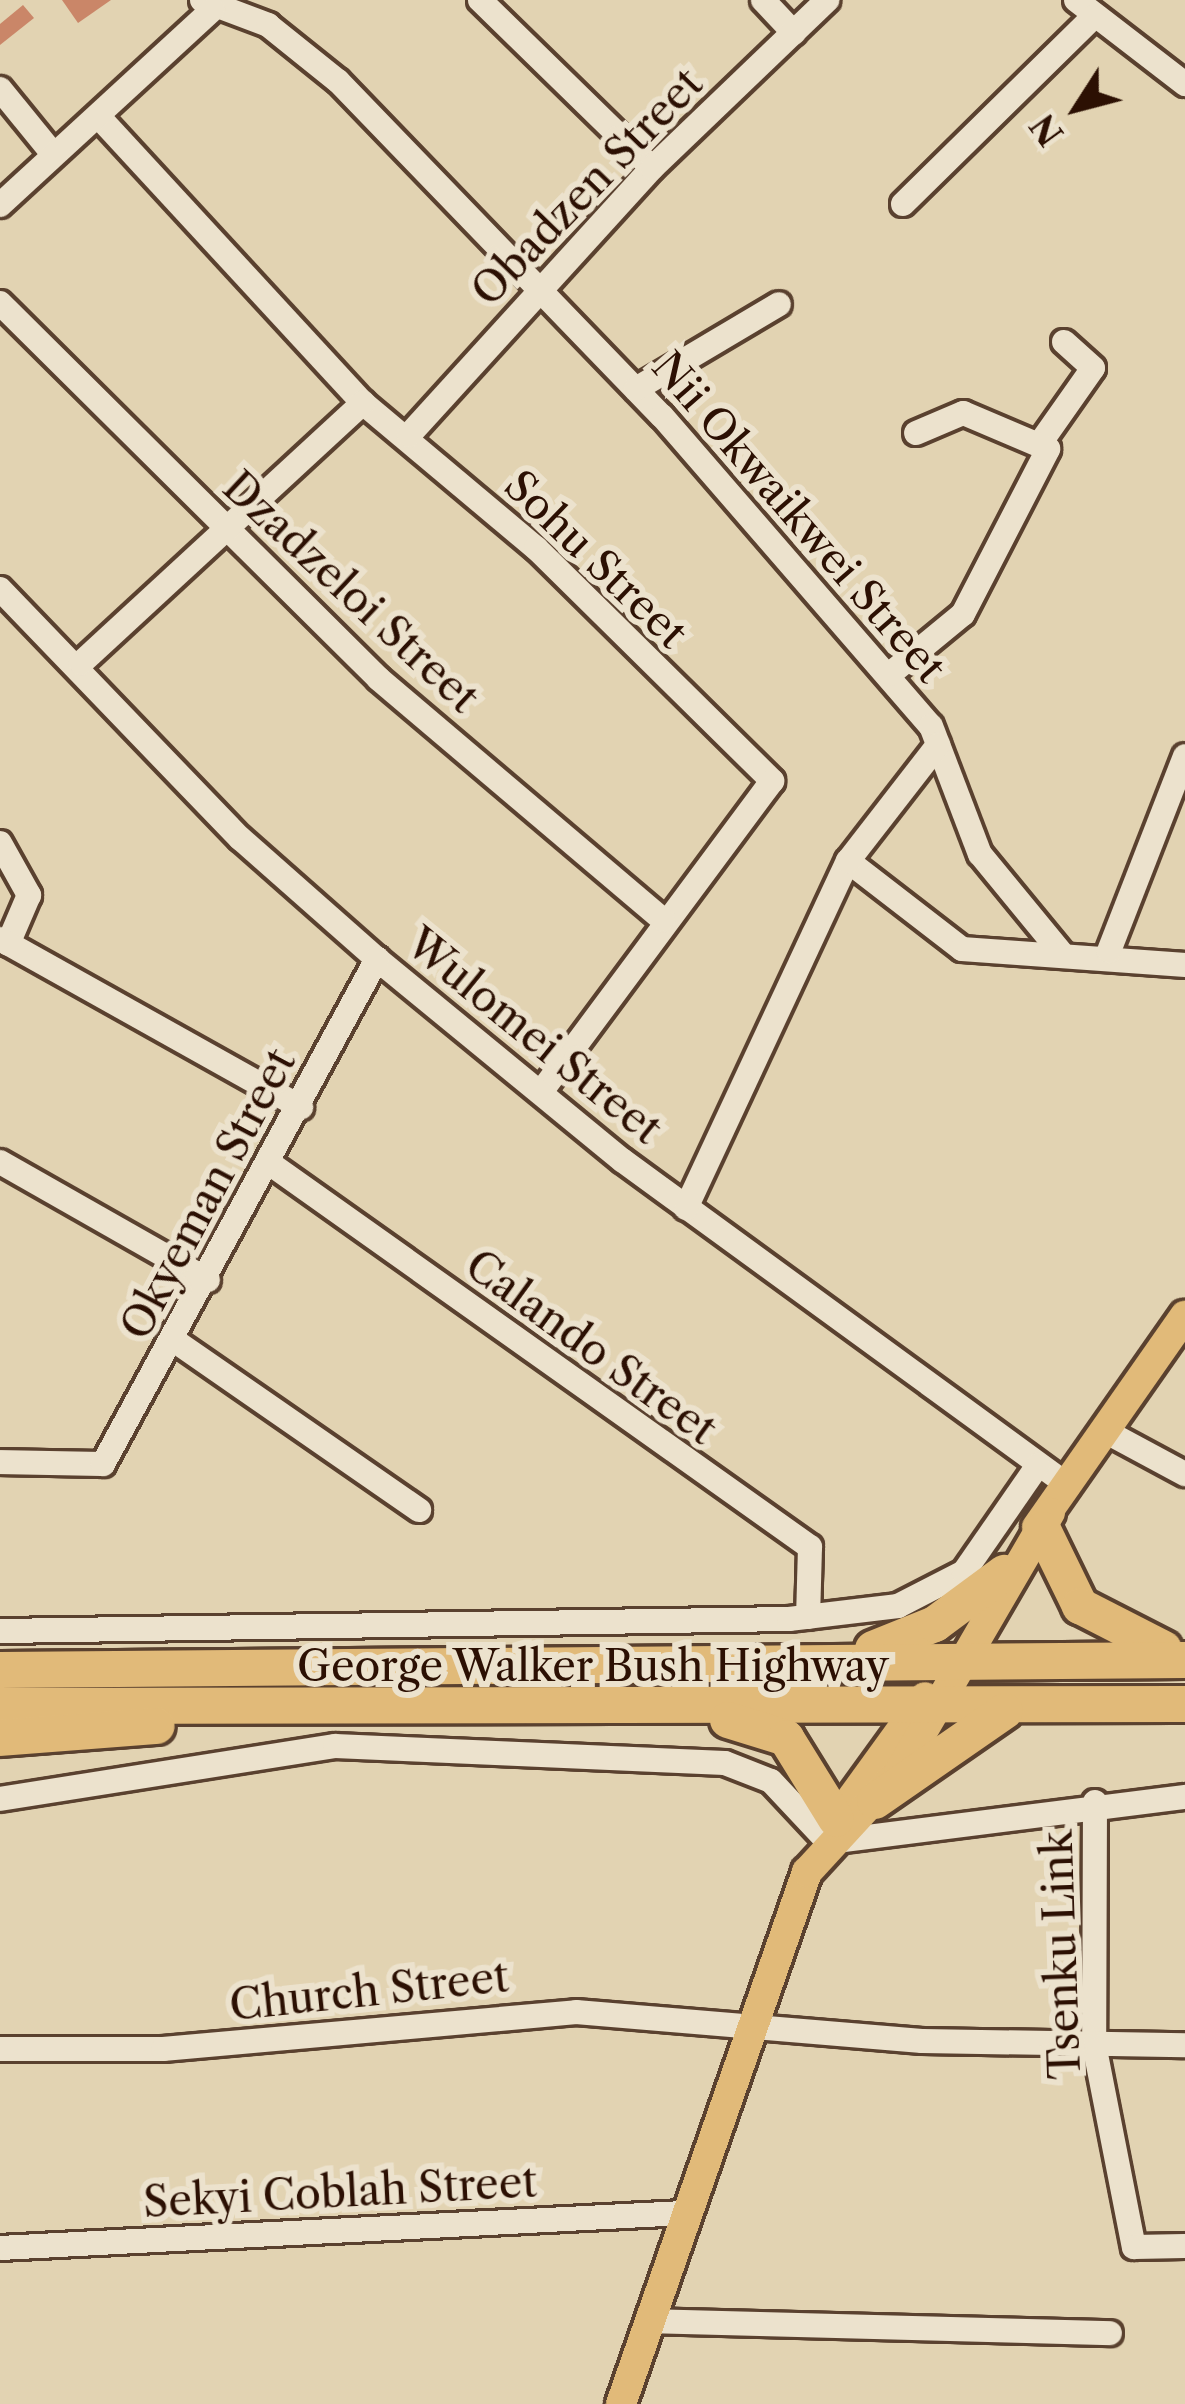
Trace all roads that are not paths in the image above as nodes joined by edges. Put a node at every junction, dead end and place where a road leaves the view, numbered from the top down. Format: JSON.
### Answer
{"nodes":[{"id":1,"x":480,"y":0,"type":"edge"},
{"id":2,"x":763,"y":0,"type":"edge"},
{"id":3,"x":827,"y":0,"type":"edge"},
{"id":4,"x":207,"y":4,"type":"edge"},
{"id":5,"x":1085,"y":8,"type":"edge"},
{"id":6,"x":794,"y":33,"type":"junction"},
{"id":7,"x":1185,"y":84,"type":"edge"},
{"id":8,"x":0,"y":89,"type":"edge"},
{"id":9,"x":98,"y":116,"type":"junction"},
{"id":10,"x":53,"y":154,"type":"junction"},
{"id":11,"x":652,"y":168,"type":"junction"},
{"id":12,"x":903,"y":204,"type":"dead end"},
{"id":13,"x":0,"y":205,"type":"edge"},
{"id":14,"x":539,"y":288,"type":"junction"},
{"id":15,"x":0,"y":303,"type":"edge"},
{"id":16,"x":779,"y":304,"type":"dead end"},
{"id":17,"x":1064,"y":342,"type":"dead end"},
{"id":18,"x":636,"y":389,"type":"junction"},
{"id":19,"x":363,"y":403,"type":"junction"},
{"id":20,"x":916,"y":433,"type":"dead end"},
{"id":21,"x":409,"y":435,"type":"junction"},
{"id":22,"x":1040,"y":442,"type":"junction"},
{"id":23,"x":227,"y":531,"type":"junction"},
{"id":24,"x":0,"y":590,"type":"edge"},
{"id":25,"x":81,"y":663,"type":"junction"},
{"id":26,"x":890,"y":674,"type":"junction"},
{"id":27,"x":938,"y":745,"type":"junction"},
{"id":28,"x":1185,"y":756,"type":"edge"},
{"id":29,"x":0,"y":843,"type":"edge"},
{"id":30,"x":848,"y":861,"type":"junction"},
{"id":31,"x":663,"y":920,"type":"junction"},
{"id":32,"x":4,"y":941,"type":"edge"},
{"id":33,"x":1109,"y":951,"type":"junction"},
{"id":34,"x":1063,"y":954,"type":"junction"},
{"id":35,"x":377,"y":959,"type":"junction"},
{"id":36,"x":1185,"y":965,"type":"edge"},
{"id":37,"x":541,"y":1093,"type":"junction"},
{"id":38,"x":301,"y":1107,"type":"junction"},
{"id":39,"x":0,"y":1162,"type":"edge"},
{"id":40,"x":272,"y":1165,"type":"junction"},
{"id":41,"x":686,"y":1208,"type":"junction"},
{"id":42,"x":208,"y":1280,"type":"junction"},
{"id":43,"x":1185,"y":1316,"type":"edge"},
{"id":44,"x":175,"y":1341,"type":"junction"},
{"id":45,"x":1105,"y":1431,"type":"junction"},
{"id":46,"x":0,"y":1462,"type":"edge"},
{"id":47,"x":1038,"y":1465,"type":"junction"},
{"id":48,"x":1185,"y":1474,"type":"edge"},
{"id":49,"x":1069,"y":1486,"type":"junction"},
{"id":50,"x":419,"y":1510,"type":"dead end"},
{"id":51,"x":1047,"y":1522,"type":"junction"},
{"id":52,"x":1004,"y":1573,"type":"junction"},
{"id":53,"x":808,"y":1617,"type":"junction"},
{"id":54,"x":0,"y":1631,"type":"edge"},
{"id":55,"x":961,"y":1657,"type":"junction"},
{"id":56,"x":1185,"y":1657,"type":"edge"},
{"id":57,"x":837,"y":1662,"type":"junction"},
{"id":58,"x":0,"y":1670,"type":"edge"},
{"id":59,"x":1185,"y":1704,"type":"edge"},
{"id":60,"x":0,"y":1706,"type":"edge"},
{"id":61,"x":690,"y":1709,"type":"junction"},
{"id":62,"x":1009,"y":1709,"type":"junction"},
{"id":63,"x":928,"y":1711,"type":"junction"},
{"id":64,"x":232,"y":1712,"type":"junction"},
{"id":65,"x":0,"y":1738,"type":"edge"},
{"id":66,"x":1185,"y":1797,"type":"edge"},
{"id":67,"x":0,"y":1799,"type":"edge"},
{"id":68,"x":874,"y":1801,"type":"junction"},
{"id":69,"x":1095,"y":1802,"type":"junction"},
{"id":70,"x":834,"y":1830,"type":"junction"},
{"id":71,"x":746,"y":2026,"type":"junction"},
{"id":72,"x":1094,"y":2044,"type":"junction"},
{"id":73,"x":1185,"y":2045,"type":"edge"},
{"id":74,"x":0,"y":2049,"type":"edge"},
{"id":75,"x":684,"y":2213,"type":"junction"},
{"id":76,"x":1185,"y":2246,"type":"edge"},
{"id":77,"x":0,"y":2248,"type":"edge"},
{"id":78,"x":648,"y":2321,"type":"junction"},
{"id":79,"x":1110,"y":2333,"type":"dead end"},
{"id":80,"x":621,"y":2404,"type":"edge"}],
"edges":[{"from":1,"to":11,"type":"street"},
{"from":2,"to":6,"type":"street"},
{"from":3,"to":6,"type":"street","name":"Obadzen Street"},
{"from":4,"to":9,"type":"street"},
{"from":4,"to":14,"type":"street","name":"Nii Okwaikwei Street"},
{"from":5,"to":7,"type":"street"},
{"from":5,"to":12,"type":"street"},
{"from":6,"to":11,"type":"street","name":"Obadzen Street"},
{"from":8,"to":10,"type":"street"},
{"from":9,"to":10,"type":"street"},
{"from":9,"to":19,"type":"street","name":"Sohu Street"},
{"from":10,"to":13,"type":"street"},
{"from":11,"to":14,"type":"street","name":"Obadzen Street"},
{"from":14,"to":18,"type":"street","name":"Nii Okwaikwei Street"},
{"from":14,"to":21,"type":"street","name":"Obadzen Street"},
{"from":15,"to":23,"type":"street","name":"Dzadzeloi Street"},
{"from":16,"to":18,"type":"street"},
{"from":17,"to":22,"type":"street"},
{"from":18,"to":26,"type":"street","name":"Nii Okwaikwei Street"},
{"from":19,"to":21,"type":"street","name":"Sohu Street"},
{"from":19,"to":23,"type":"street"},
{"from":20,"to":22,"type":"street"},
{"from":21,"to":31,"type":"street","name":"Sohu Street"},
{"from":22,"to":26,"type":"street"},
{"from":23,"to":25,"type":"street"},
{"from":23,"to":31,"type":"street","name":"Dzadzeloi Street"},
{"from":24,"to":25,"type":"street","name":"Wulomei Street"},
{"from":25,"to":35,"type":"street","name":"Wulomei Street"},
{"from":26,"to":27,"type":"street","name":"Nii Okwaikwei Street"},
{"from":27,"to":30,"type":"street","name":"Nii Okwaikwei Street"},
{"from":27,"to":34,"type":"street"},
{"from":28,"to":33,"type":"street"},
{"from":29,"to":32,"type":"street"},
{"from":30,"to":34,"type":"street"},
{"from":30,"to":41,"type":"street","name":"Nii Okwaikwei Street"},
{"from":31,"to":37,"type":"street","name":"Sohu Street"},
{"from":32,"to":38,"type":"street"},
{"from":33,"to":34,"type":"street"},
{"from":33,"to":36,"type":"street"},
{"from":35,"to":37,"type":"street","name":"Wulomei Street"},
{"from":35,"to":38,"type":"street","name":"Okyeman Street"},
{"from":37,"to":41,"type":"street","name":"Wulomei Street"},
{"from":38,"to":40,"type":"street","name":"Okyeman Street"},
{"from":39,"to":42,"type":"street"},
{"from":40,"to":42,"type":"street","name":"Okyeman Street"},
{"from":40,"to":53,"type":"street","name":"Calando Street"},
{"from":41,"to":47,"type":"street","name":"Wulomei Street"},
{"from":42,"to":44,"type":"street","name":"Okyeman Street"},
{"from":43,"to":45,"type":"main road"},
{"from":44,"to":46,"type":"street","name":"Okyeman Street"},
{"from":44,"to":50,"type":"street"},
{"from":45,"to":48,"type":"street"},
{"from":45,"to":49,"type":"main road"},
{"from":47,"to":49,"type":"street","name":"Wulomei Street"},
{"from":47,"to":53,"type":"street","name":"George Walker Bush Highway"},
{"from":49,"to":51,"type":"main road"},
{"from":51,"to":52,"type":"main road"},
{"from":51,"to":55,"type":"main road"},
{"from":51,"to":56,"type":"highway"},
{"from":52,"to":55,"type":"main road"},
{"from":52,"to":57,"type":"highway"},
{"from":53,"to":54,"type":"street"},
{"from":55,"to":56,"type":"highway","name":"George Walker Bush Highway"},
{"from":55,"to":57,"type":"highway","name":"George Walker Bush Highway"},
{"from":55,"to":63,"type":"main road"},
{"from":57,"to":58,"type":"highway","name":"George Walker Bush Highway"},
{"from":59,"to":62,"type":"highway","name":"George Walker Bush Highway"},
{"from":60,"to":64,"type":"highway","name":"George Walker Bush Highway"},
{"from":61,"to":63,"type":"highway","name":"George Walker Bush Highway"},
{"from":61,"to":64,"type":"highway","name":"George Walker Bush Highway"},
{"from":61,"to":70,"type":"highway"},
{"from":62,"to":63,"type":"highway","name":"George Walker Bush Highway"},
{"from":62,"to":68,"type":"highway"},
{"from":63,"to":68,"type":"main road"},
{"from":63,"to":70,"type":"main road"},
{"from":64,"to":65,"type":"highway"},
{"from":66,"to":69,"type":"street"},
{"from":67,"to":70,"type":"street"},
{"from":68,"to":70,"type":"main road"},
{"from":69,"to":70,"type":"street"},
{"from":69,"to":72,"type":"street","name":"Tsenku Link"},
{"from":70,"to":71,"type":"main road"},
{"from":71,"to":72,"type":"street","name":"Church Street"},
{"from":71,"to":74,"type":"street","name":"Church Street"},
{"from":71,"to":75,"type":"main road"},
{"from":72,"to":73,"type":"street","name":"Church Street"},
{"from":72,"to":76,"type":"street","name":"Tsenku Link"},
{"from":75,"to":77,"type":"street","name":"Sekyi Coblah Street"},
{"from":75,"to":78,"type":"main road"},
{"from":78,"to":79,"type":"street"},
{"from":78,"to":80,"type":"main road"}]}
